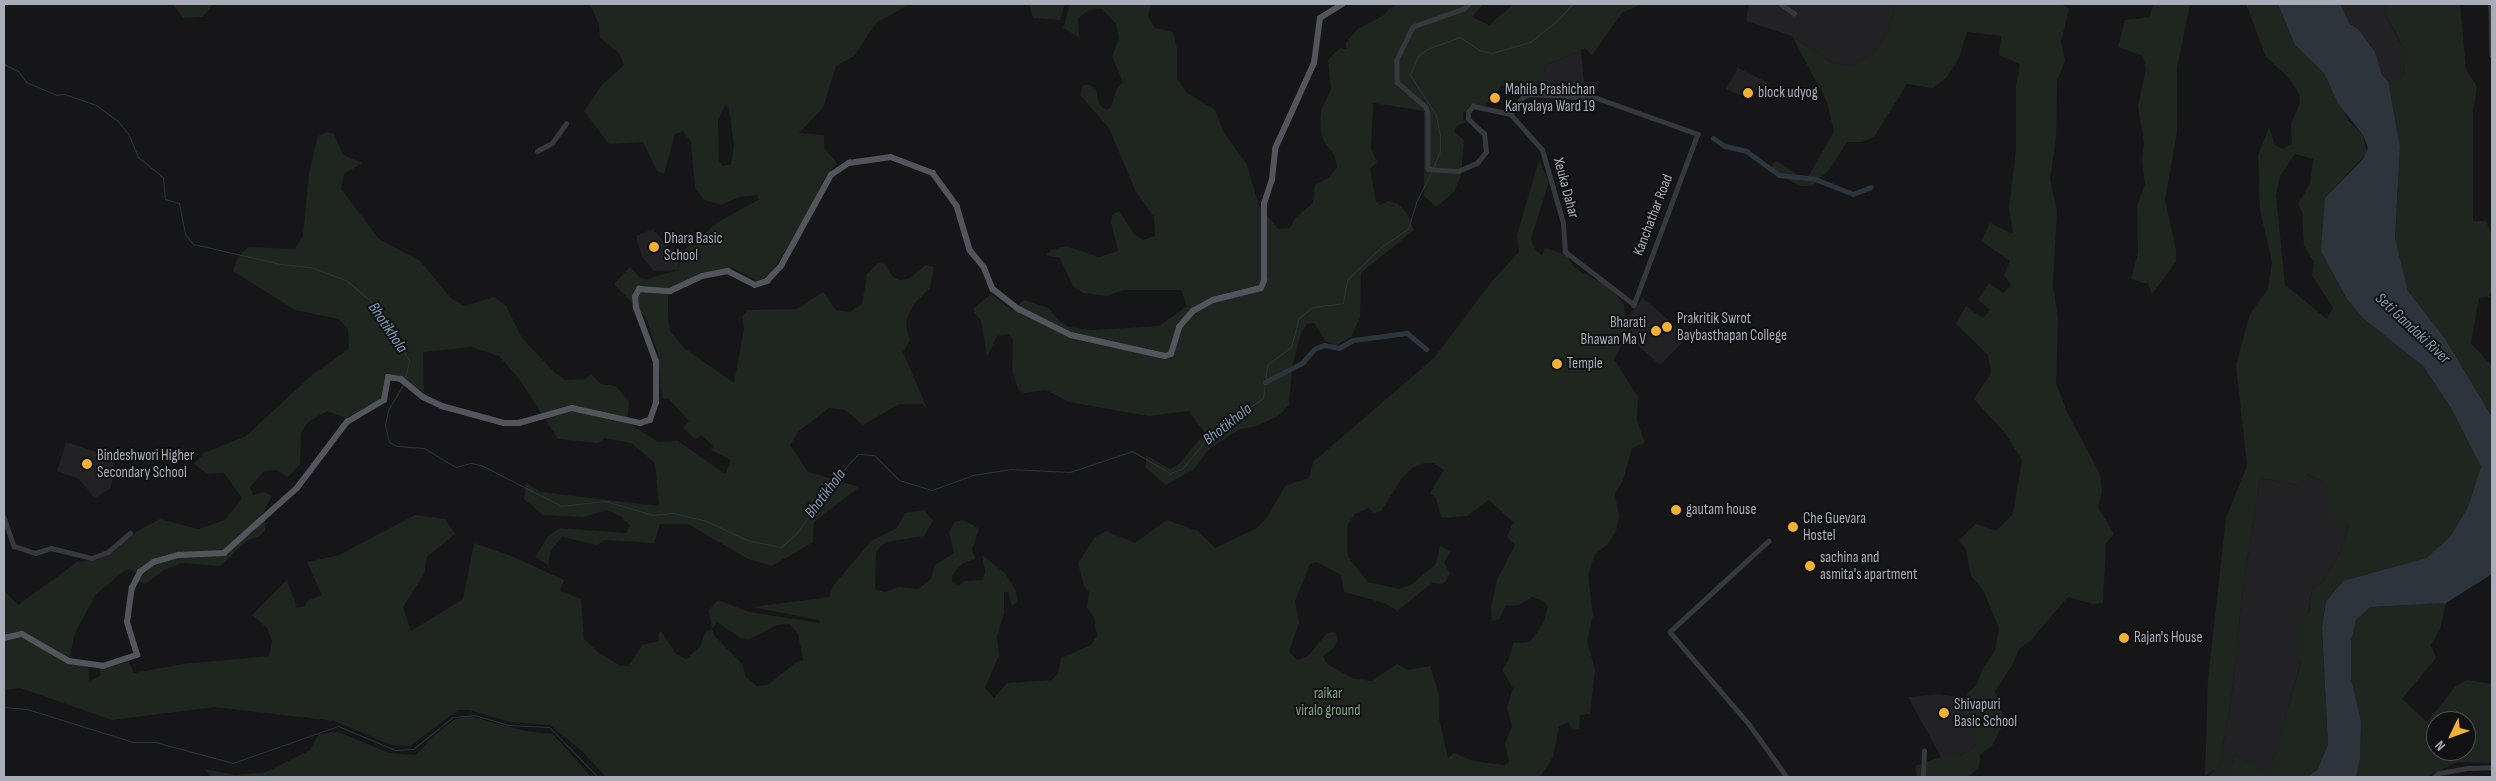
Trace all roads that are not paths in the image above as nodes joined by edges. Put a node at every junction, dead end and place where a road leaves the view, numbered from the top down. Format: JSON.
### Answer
{"nodes":[{"id":1,"x":1342,"y":4,"type":"edge"},
{"id":2,"x":1469,"y":4,"type":"edge"},
{"id":3,"x":1781,"y":4,"type":"edge"},
{"id":4,"x":2491,"y":4,"type":"edge"},
{"id":5,"x":1794,"y":13,"type":"dead end"},
{"id":6,"x":2492,"y":56,"type":"edge"},
{"id":7,"x":1510,"y":114,"type":"junction"},
{"id":8,"x":566,"y":124,"type":"dead end"},
{"id":9,"x":536,"y":151,"type":"dead end"},
{"id":10,"x":1634,"y":304,"type":"joint"},
{"id":11,"x":4,"y":517,"type":"edge"},
{"id":12,"x":130,"y":533,"type":"dead end"},
{"id":13,"x":1769,"y":541,"type":"dead end"},
{"id":14,"x":4,"y":638,"type":"edge"},
{"id":15,"x":1924,"y":751,"type":"dead end"},
{"id":16,"x":2492,"y":767,"type":"edge"},
{"id":17,"x":1787,"y":777,"type":"edge"},
{"id":18,"x":1923,"y":777,"type":"edge"},
{"id":19,"x":2434,"y":777,"type":"edge"}],
"edges":[{"from":1,"to":14,"type":"main road"},
{"from":2,"to":7,"type":"street"},
{"from":3,"to":5,"type":"street"},
{"from":4,"to":6,"type":"street"},
{"from":7,"to":10,"type":"street","name":"Xeuka Dahar"},
{"from":7,"to":10,"type":"street","name":"Kanchathar Road"},
{"from":8,"to":9,"type":"street"},
{"from":11,"to":12,"type":"street"},
{"from":13,"to":17,"type":"street"},
{"from":15,"to":18,"type":"street"},
{"from":16,"to":19,"type":"street"}]}
